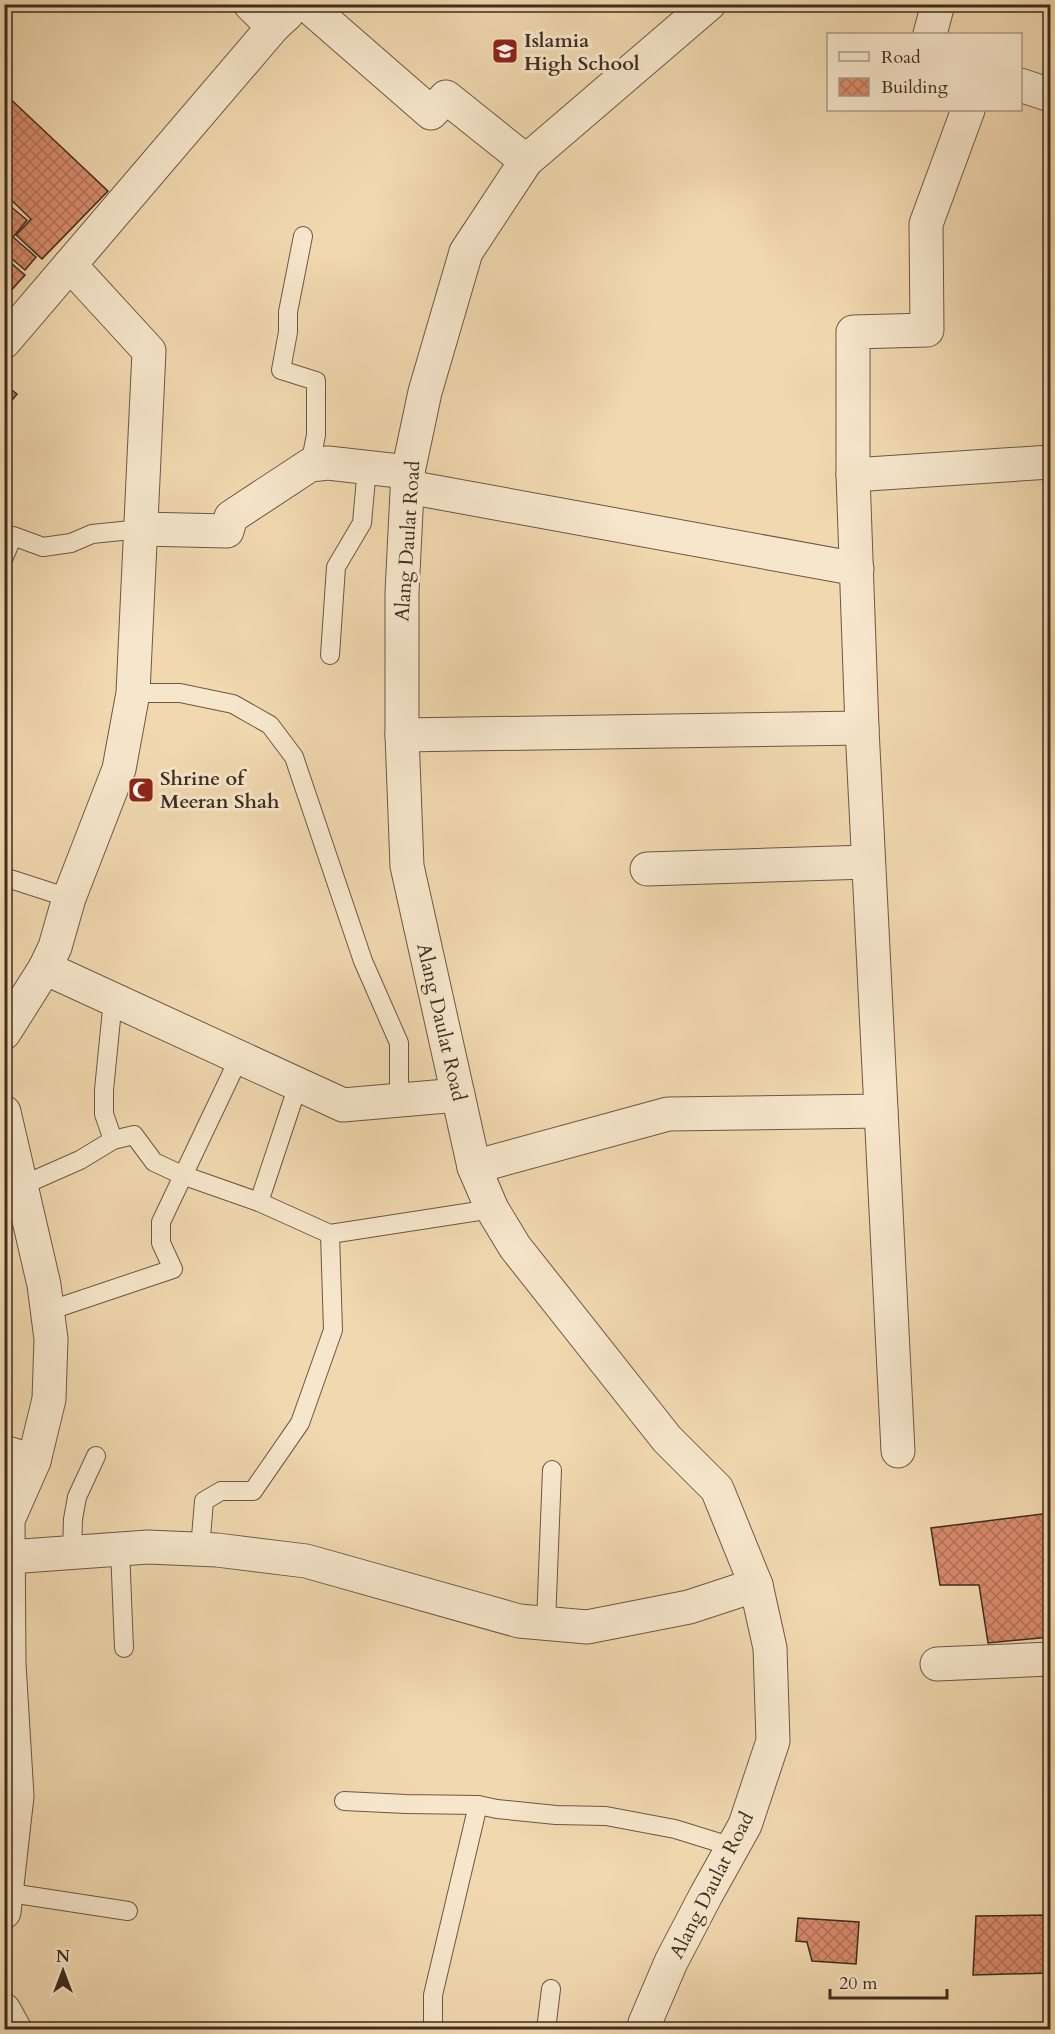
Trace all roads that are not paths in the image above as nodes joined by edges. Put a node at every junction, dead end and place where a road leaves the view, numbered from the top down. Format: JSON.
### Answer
{"nodes":[{"id":1,"x":250,"y":4,"type":"edge"},
{"id":2,"x":297,"y":4,"type":"edge"},
{"id":3,"x":306,"y":4,"type":"edge"},
{"id":4,"x":709,"y":4,"type":"edge"},
{"id":5,"x":938,"y":4,"type":"edge"},
{"id":6,"x":273,"y":27,"type":"junction"},
{"id":7,"x":930,"y":33,"type":"edge"},
{"id":8,"x":1022,"y":86,"type":"edge"},
{"id":9,"x":1050,"y":96,"type":"edge"},
{"id":10,"x":968,"y":111,"type":"edge"},
{"id":11,"x":525,"y":161,"type":"junction"},
{"id":12,"x":303,"y":236,"type":"dead end"},
{"id":13,"x":70,"y":265,"type":"junction"},
{"id":14,"x":4,"y":342,"type":"edge"},
{"id":15,"x":1050,"y":462,"type":"edge"},
{"id":16,"x":310,"y":465,"type":"junction"},
{"id":17,"x":367,"y":467,"type":"junction"},
{"id":18,"x":853,"y":475,"type":"junction"},
{"id":19,"x":408,"y":479,"type":"junction"},
{"id":20,"x":141,"y":529,"type":"junction"},
{"id":21,"x":4,"y":557,"type":"edge"},
{"id":22,"x":856,"y":569,"type":"junction"},
{"id":23,"x":330,"y":655,"type":"dead end"},
{"id":24,"x":133,"y":693,"type":"junction"},
{"id":25,"x":862,"y":728,"type":"junction"},
{"id":26,"x":402,"y":735,"type":"junction"},
{"id":27,"x":868,"y":862,"type":"junction"},
{"id":28,"x":647,"y":869,"type":"dead end"},
{"id":29,"x":4,"y":877,"type":"edge"},
{"id":30,"x":69,"y":898,"type":"junction"},
{"id":31,"x":45,"y":968,"type":"junction"},
{"id":32,"x":113,"y":999,"type":"junction"},
{"id":33,"x":4,"y":1033,"type":"edge"},
{"id":34,"x":239,"y":1058,"type":"junction"},
{"id":35,"x":298,"y":1085,"type":"junction"},
{"id":36,"x":458,"y":1095,"type":"junction"},
{"id":37,"x":399,"y":1100,"type":"junction"},
{"id":38,"x":881,"y":1111,"type":"junction"},
{"id":39,"x":4,"y":1112,"type":"edge"},
{"id":40,"x":113,"y":1140,"type":"junction"},
{"id":41,"x":474,"y":1167,"type":"junction"},
{"id":42,"x":182,"y":1175,"type":"junction"},
{"id":43,"x":21,"y":1186,"type":"junction"},
{"id":44,"x":259,"y":1202,"type":"junction"},
{"id":45,"x":492,"y":1209,"type":"junction"},
{"id":46,"x":330,"y":1234,"type":"junction"},
{"id":47,"x":48,"y":1311,"type":"junction"},
{"id":48,"x":898,"y":1452,"type":"dead end"},
{"id":49,"x":19,"y":1456,"type":"edge"},
{"id":50,"x":96,"y":1456,"type":"dead end"},
{"id":51,"x":552,"y":1470,"type":"dead end"},
{"id":52,"x":8,"y":1544,"type":"edge"},
{"id":53,"x":120,"y":1549,"type":"junction"},
{"id":54,"x":200,"y":1549,"type":"junction"},
{"id":55,"x":72,"y":1553,"type":"junction"},
{"id":56,"x":756,"y":1585,"type":"junction"},
{"id":57,"x":546,"y":1623,"type":"junction"},
{"id":58,"x":124,"y":1648,"type":"dead end"},
{"id":59,"x":1050,"y":1659,"type":"edge"},
{"id":60,"x":937,"y":1664,"type":"dead end"},
{"id":61,"x":344,"y":1801,"type":"dead end"},
{"id":62,"x":478,"y":1805,"type":"junction"},
{"id":63,"x":733,"y":1847,"type":"junction"},
{"id":64,"x":5,"y":1899,"type":"edge"},
{"id":65,"x":128,"y":1911,"type":"dead end"},
{"id":66,"x":551,"y":1989,"type":"dead end"},
{"id":67,"x":4,"y":2010,"type":"edge"},
{"id":68,"x":15,"y":2030,"type":"edge"},
{"id":69,"x":438,"y":2030,"type":"edge"},
{"id":70,"x":546,"y":2030,"type":"edge"},
{"id":71,"x":644,"y":2030,"type":"edge"}],
"edges":[{"from":1,"to":6,"type":"street"},
{"from":2,"to":6,"type":"street"},
{"from":3,"to":11,"type":"street"},
{"from":4,"to":11,"type":"street","name":"Alang Daulat Road"},
{"from":5,"to":7,"type":"street"},
{"from":6,"to":13,"type":"street"},
{"from":8,"to":9,"type":"street"},
{"from":10,"to":18,"type":"street"},
{"from":11,"to":19,"type":"street","name":"Alang Daulat Road"},
{"from":12,"to":16,"type":"lane"},
{"from":13,"to":14,"type":"street"},
{"from":13,"to":20,"type":"street"},
{"from":15,"to":18,"type":"street"},
{"from":16,"to":17,"type":"street"},
{"from":16,"to":20,"type":"street"},
{"from":17,"to":19,"type":"street"},
{"from":17,"to":23,"type":"lane"},
{"from":18,"to":22,"type":"street"},
{"from":19,"to":22,"type":"street"},
{"from":19,"to":26,"type":"street","name":"Alang Daulat Road"},
{"from":20,"to":21,"type":"lane"},
{"from":20,"to":24,"type":"street"},
{"from":22,"to":25,"type":"street"},
{"from":24,"to":30,"type":"street"},
{"from":24,"to":37,"type":"lane"},
{"from":25,"to":26,"type":"street"},
{"from":25,"to":27,"type":"street"},
{"from":26,"to":36,"type":"street","name":"Alang Daulat Road"},
{"from":27,"to":28,"type":"street"},
{"from":27,"to":38,"type":"street"},
{"from":29,"to":30,"type":"lane"},
{"from":30,"to":31,"type":"street"},
{"from":31,"to":32,"type":"street"},
{"from":31,"to":33,"type":"street"},
{"from":32,"to":34,"type":"street"},
{"from":32,"to":40,"type":"lane"},
{"from":34,"to":35,"type":"street"},
{"from":34,"to":42,"type":"lane"},
{"from":35,"to":37,"type":"street"},
{"from":35,"to":44,"type":"lane"},
{"from":36,"to":37,"type":"street"},
{"from":36,"to":41,"type":"street","name":"Alang Daulat Road"},
{"from":38,"to":41,"type":"street"},
{"from":38,"to":48,"type":"street"},
{"from":39,"to":43,"type":"street"},
{"from":40,"to":42,"type":"lane"},
{"from":40,"to":43,"type":"lane"},
{"from":41,"to":45,"type":"street","name":"Alang Daulat Road"},
{"from":42,"to":44,"type":"lane"},
{"from":42,"to":47,"type":"lane"},
{"from":43,"to":47,"type":"street"},
{"from":44,"to":46,"type":"lane"},
{"from":45,"to":46,"type":"lane"},
{"from":45,"to":56,"type":"street","name":"Alang Daulat Road"},
{"from":46,"to":54,"type":"lane"},
{"from":47,"to":49,"type":"street"},
{"from":49,"to":52,"type":"street"},
{"from":50,"to":55,"type":"lane"},
{"from":51,"to":57,"type":"lane"},
{"from":52,"to":55,"type":"street"},
{"from":52,"to":64,"type":"street"},
{"from":53,"to":54,"type":"street"},
{"from":53,"to":55,"type":"street"},
{"from":53,"to":58,"type":"lane"},
{"from":54,"to":57,"type":"street"},
{"from":56,"to":57,"type":"street"},
{"from":56,"to":63,"type":"street","name":"Alang Daulat Road"},
{"from":59,"to":60,"type":"street"},
{"from":61,"to":62,"type":"lane"},
{"from":62,"to":63,"type":"lane"},
{"from":62,"to":69,"type":"lane"},
{"from":63,"to":71,"type":"street","name":"Alang Daulat Road"},
{"from":64,"to":65,"type":"lane"},
{"from":66,"to":70,"type":"lane"},
{"from":67,"to":68,"type":"street"}]}
